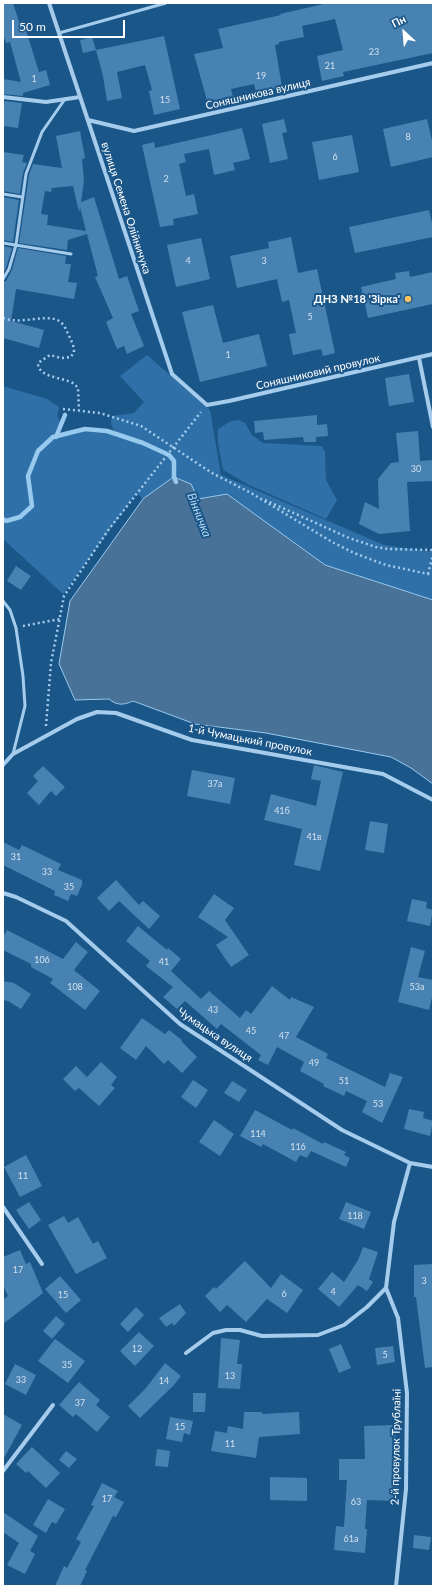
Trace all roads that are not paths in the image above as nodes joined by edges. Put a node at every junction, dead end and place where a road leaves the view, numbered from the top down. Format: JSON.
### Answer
{"nodes":[{"id":1,"x":48,"y":3,"type":"edge"},
{"id":2,"x":166,"y":3,"type":"edge"},
{"id":3,"x":59,"y":32,"type":"junction"},
{"id":4,"x":433,"y":63,"type":"edge"},
{"id":5,"x":3,"y":97,"type":"edge"},
{"id":6,"x":80,"y":97,"type":"junction"},
{"id":7,"x":65,"y":99,"type":"junction"},
{"id":8,"x":88,"y":120,"type":"junction"},
{"id":9,"x":3,"y":194,"type":"edge"},
{"id":10,"x":22,"y":198,"type":"junction"},
{"id":11,"x":3,"y":243,"type":"edge"},
{"id":12,"x":16,"y":245,"type":"junction"},
{"id":13,"x":71,"y":254,"type":"dead end"},
{"id":14,"x":3,"y":279,"type":"edge"},
{"id":15,"x":433,"y":354,"type":"edge"},
{"id":16,"x":418,"y":358,"type":"junction"},
{"id":17,"x":207,"y":405,"type":"joint"},
{"id":18,"x":433,"y":428,"type":"edge"},
{"id":19,"x":3,"y":601,"type":"edge"},
{"id":20,"x":13,"y":754,"type":"junction"},
{"id":21,"x":3,"y":764,"type":"edge"},
{"id":22,"x":433,"y":800,"type":"edge"},
{"id":23,"x":3,"y":893,"type":"edge"},
{"id":24,"x":410,"y":1162,"type":"junction"},
{"id":25,"x":433,"y":1167,"type":"edge"},
{"id":26,"x":3,"y":1207,"type":"edge"},
{"id":27,"x":42,"y":1264,"type":"dead end"},
{"id":28,"x":386,"y":1288,"type":"junction"},
{"id":29,"x":186,"y":1353,"type":"dead end"},
{"id":30,"x":53,"y":1405,"type":"dead end"},
{"id":31,"x":3,"y":1471,"type":"edge"},
{"id":32,"x":396,"y":1586,"type":"edge"}],
"edges":[{"from":1,"to":3,"type":"street","name":"вулиця Семена Олійничука"},
{"from":2,"to":3,"type":"lane"},
{"from":3,"to":6,"type":"street","name":"вулиця Семена Олійничука"},
{"from":4,"to":8,"type":"street","name":"Соняшникова вулиця"},
{"from":5,"to":7,"type":"street"},
{"from":6,"to":7,"type":"street"},
{"from":6,"to":8,"type":"street","name":"вулиця Семена Олійничука"},
{"from":7,"to":10,"type":"lane"},
{"from":8,"to":17,"type":"street","name":"вулиця Семена Олійничука"},
{"from":9,"to":10,"type":"lane"},
{"from":10,"to":12,"type":"lane"},
{"from":11,"to":12,"type":"lane"},
{"from":12,"to":13,"type":"lane"},
{"from":12,"to":14,"type":"lane"},
{"from":15,"to":16,"type":"street","name":"Соняшниковий провулок"},
{"from":16,"to":17,"type":"street","name":"Соняшниковий провулок"},
{"from":16,"to":18,"type":"street"},
{"from":19,"to":20,"type":"lane"},
{"from":20,"to":21,"type":"street","name":"1-й Чумацький провулок"},
{"from":20,"to":22,"type":"street","name":"1-й Чумацький провулок"},
{"from":23,"to":24,"type":"street","name":"Чумацька вулиця"},
{"from":24,"to":25,"type":"street","name":"Чумацька вулиця"},
{"from":24,"to":28,"type":"street"},
{"from":26,"to":27,"type":"street"},
{"from":28,"to":29,"type":"street"},
{"from":28,"to":32,"type":"street","name":"2-й провулок Трублаїні"},
{"from":30,"to":31,"type":"street"}]}
